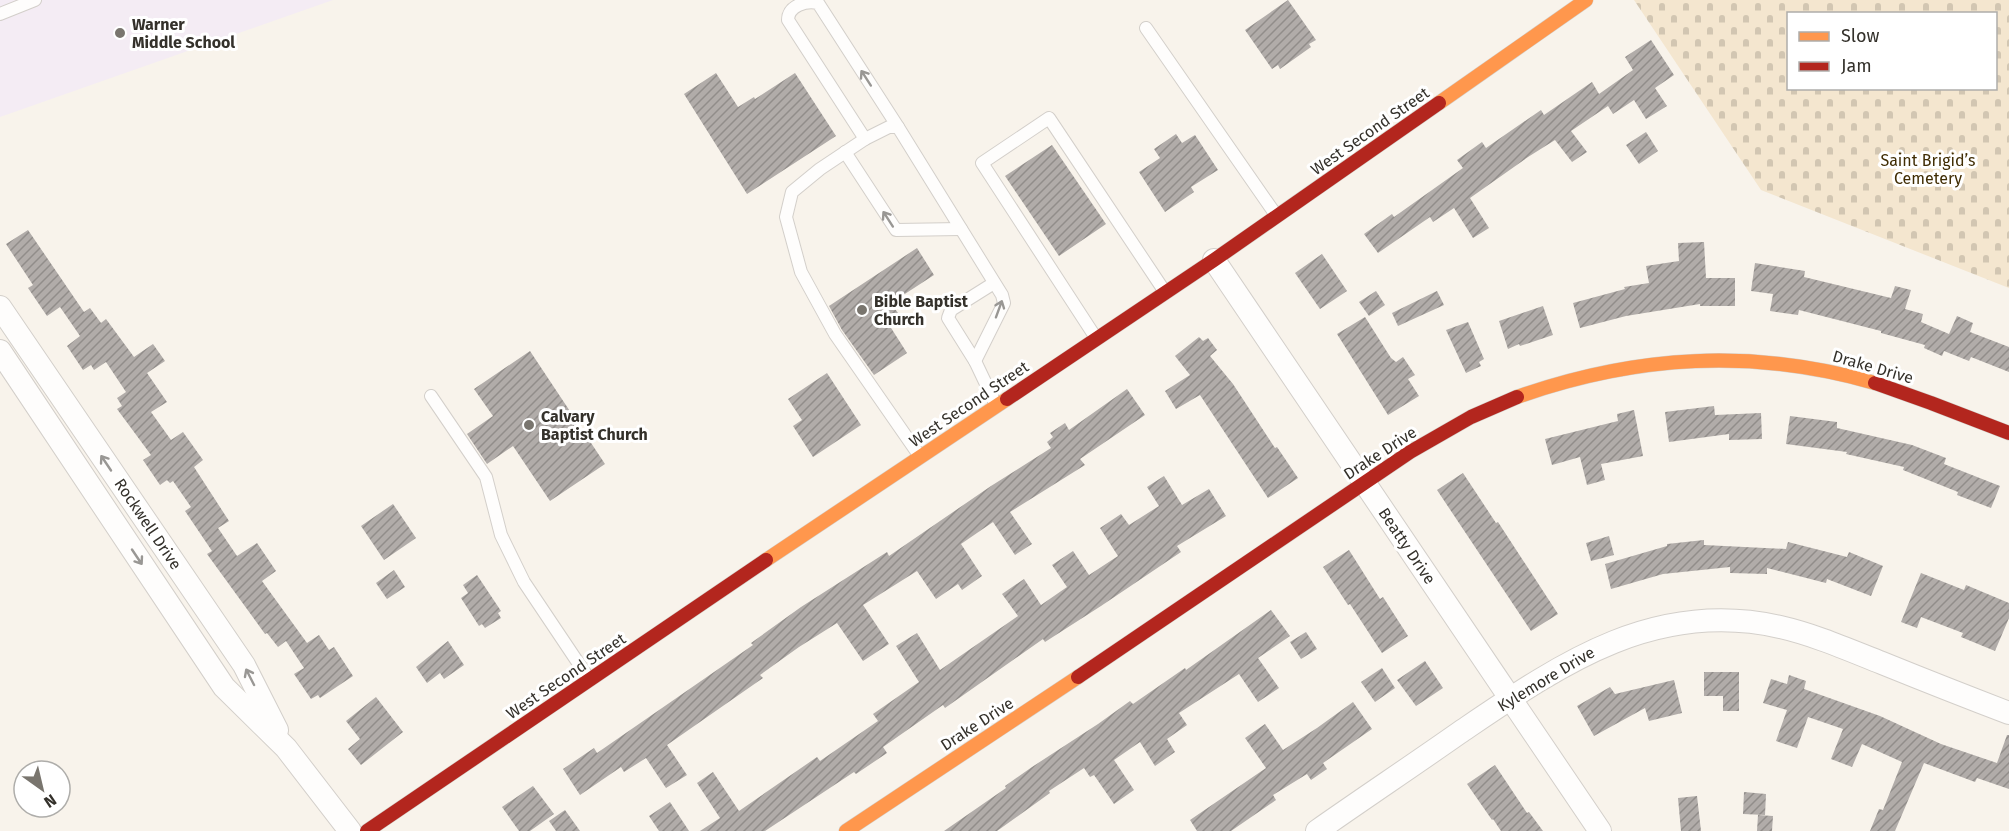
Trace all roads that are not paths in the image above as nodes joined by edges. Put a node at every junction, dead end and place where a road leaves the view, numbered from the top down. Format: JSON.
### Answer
{"nodes":[{"id":1,"x":34,"y":0,"type":"edge"},
{"id":2,"x":1586,"y":0,"type":"edge"},
{"id":3,"x":0,"y":14,"type":"edge"},
{"id":4,"x":1146,"y":28,"type":"dead end"},
{"id":5,"x":898,"y":127,"type":"junction"},
{"id":6,"x":865,"y":139,"type":"junction"},
{"id":7,"x":845,"y":152,"type":"junction"},
{"id":8,"x":1277,"y":216,"type":"junction"},
{"id":9,"x":961,"y":229,"type":"junction"},
{"id":10,"x":1214,"y":260,"type":"junction"},
{"id":11,"x":994,"y":283,"type":"junction"},
{"id":12,"x":1166,"y":292,"type":"junction"},
{"id":13,"x":0,"y":307,"type":"edge"},
{"id":14,"x":1097,"y":339,"type":"junction"},
{"id":15,"x":0,"y":351,"type":"edge"},
{"id":16,"x":975,"y":362,"type":"junction"},
{"id":17,"x":44,"y":394,"type":"junction"},
{"id":18,"x":431,"y":396,"type":"dead end"},
{"id":19,"x":997,"y":406,"type":"junction"},
{"id":20,"x":2009,"y":434,"type":"edge"},
{"id":21,"x":920,"y":457,"type":"junction"},
{"id":22,"x":1364,"y":483,"type":"junction"},
{"id":23,"x":589,"y":680,"type":"junction"},
{"id":24,"x":1510,"y":698,"type":"junction"},
{"id":25,"x":2009,"y":713,"type":"edge"},
{"id":26,"x":350,"y":831,"type":"edge"},
{"id":27,"x":367,"y":831,"type":"edge"},
{"id":28,"x":846,"y":831,"type":"edge"},
{"id":29,"x":1317,"y":831,"type":"edge"},
{"id":30,"x":1600,"y":831,"type":"edge"}],
"edges":[{"from":1,"to":3,"type":"lane"},
{"from":2,"to":8,"type":"main road","name":"West Second Street"},
{"from":4,"to":8,"type":"lane"},
{"from":5,"to":6,"type":"lane"},
{"from":5,"to":6,"type":"lane","one_way":true},
{"from":5,"to":9,"type":"lane"},
{"from":6,"to":7,"type":"lane"},
{"from":9,"to":7,"type":"lane","one_way":true},
{"from":7,"to":21,"type":"lane"},
{"from":8,"to":10,"type":"main road","name":"West Second Street"},
{"from":9,"to":11,"type":"lane"},
{"from":10,"to":12,"type":"main road","name":"West Second Street"},
{"from":10,"to":22,"type":"street","name":"Beatty Drive"},
{"from":16,"to":11,"type":"lane","one_way":true},
{"from":11,"to":16,"type":"lane"},
{"from":12,"to":14,"type":"main road","name":"West Second Street"},
{"from":12,"to":14,"type":"lane"},
{"from":13,"to":17,"type":"street","name":"Rockwell Drive"},
{"from":14,"to":19,"type":"main road","name":"West Second Street"},
{"from":15,"to":17,"type":"street","name":"Rockwell Drive"},
{"from":16,"to":19,"type":"lane"},
{"from":17,"to":26,"type":"street","name":"Rockwell Drive"},
{"from":18,"to":23,"type":"lane"},
{"from":19,"to":21,"type":"main road","name":"West Second Street"},
{"from":20,"to":22,"type":"main road","name":"Drake Drive"},
{"from":21,"to":23,"type":"main road","name":"West Second Street"},
{"from":22,"to":24,"type":"street","name":"Beatty Drive"},
{"from":22,"to":28,"type":"main road","name":"Drake Drive"},
{"from":23,"to":27,"type":"main road","name":"West Second Street"},
{"from":24,"to":25,"type":"street","name":"Kylemore Drive"},
{"from":24,"to":29,"type":"street","name":"Kylemore Drive"},
{"from":24,"to":30,"type":"street","name":"Beatty Drive"}]}
